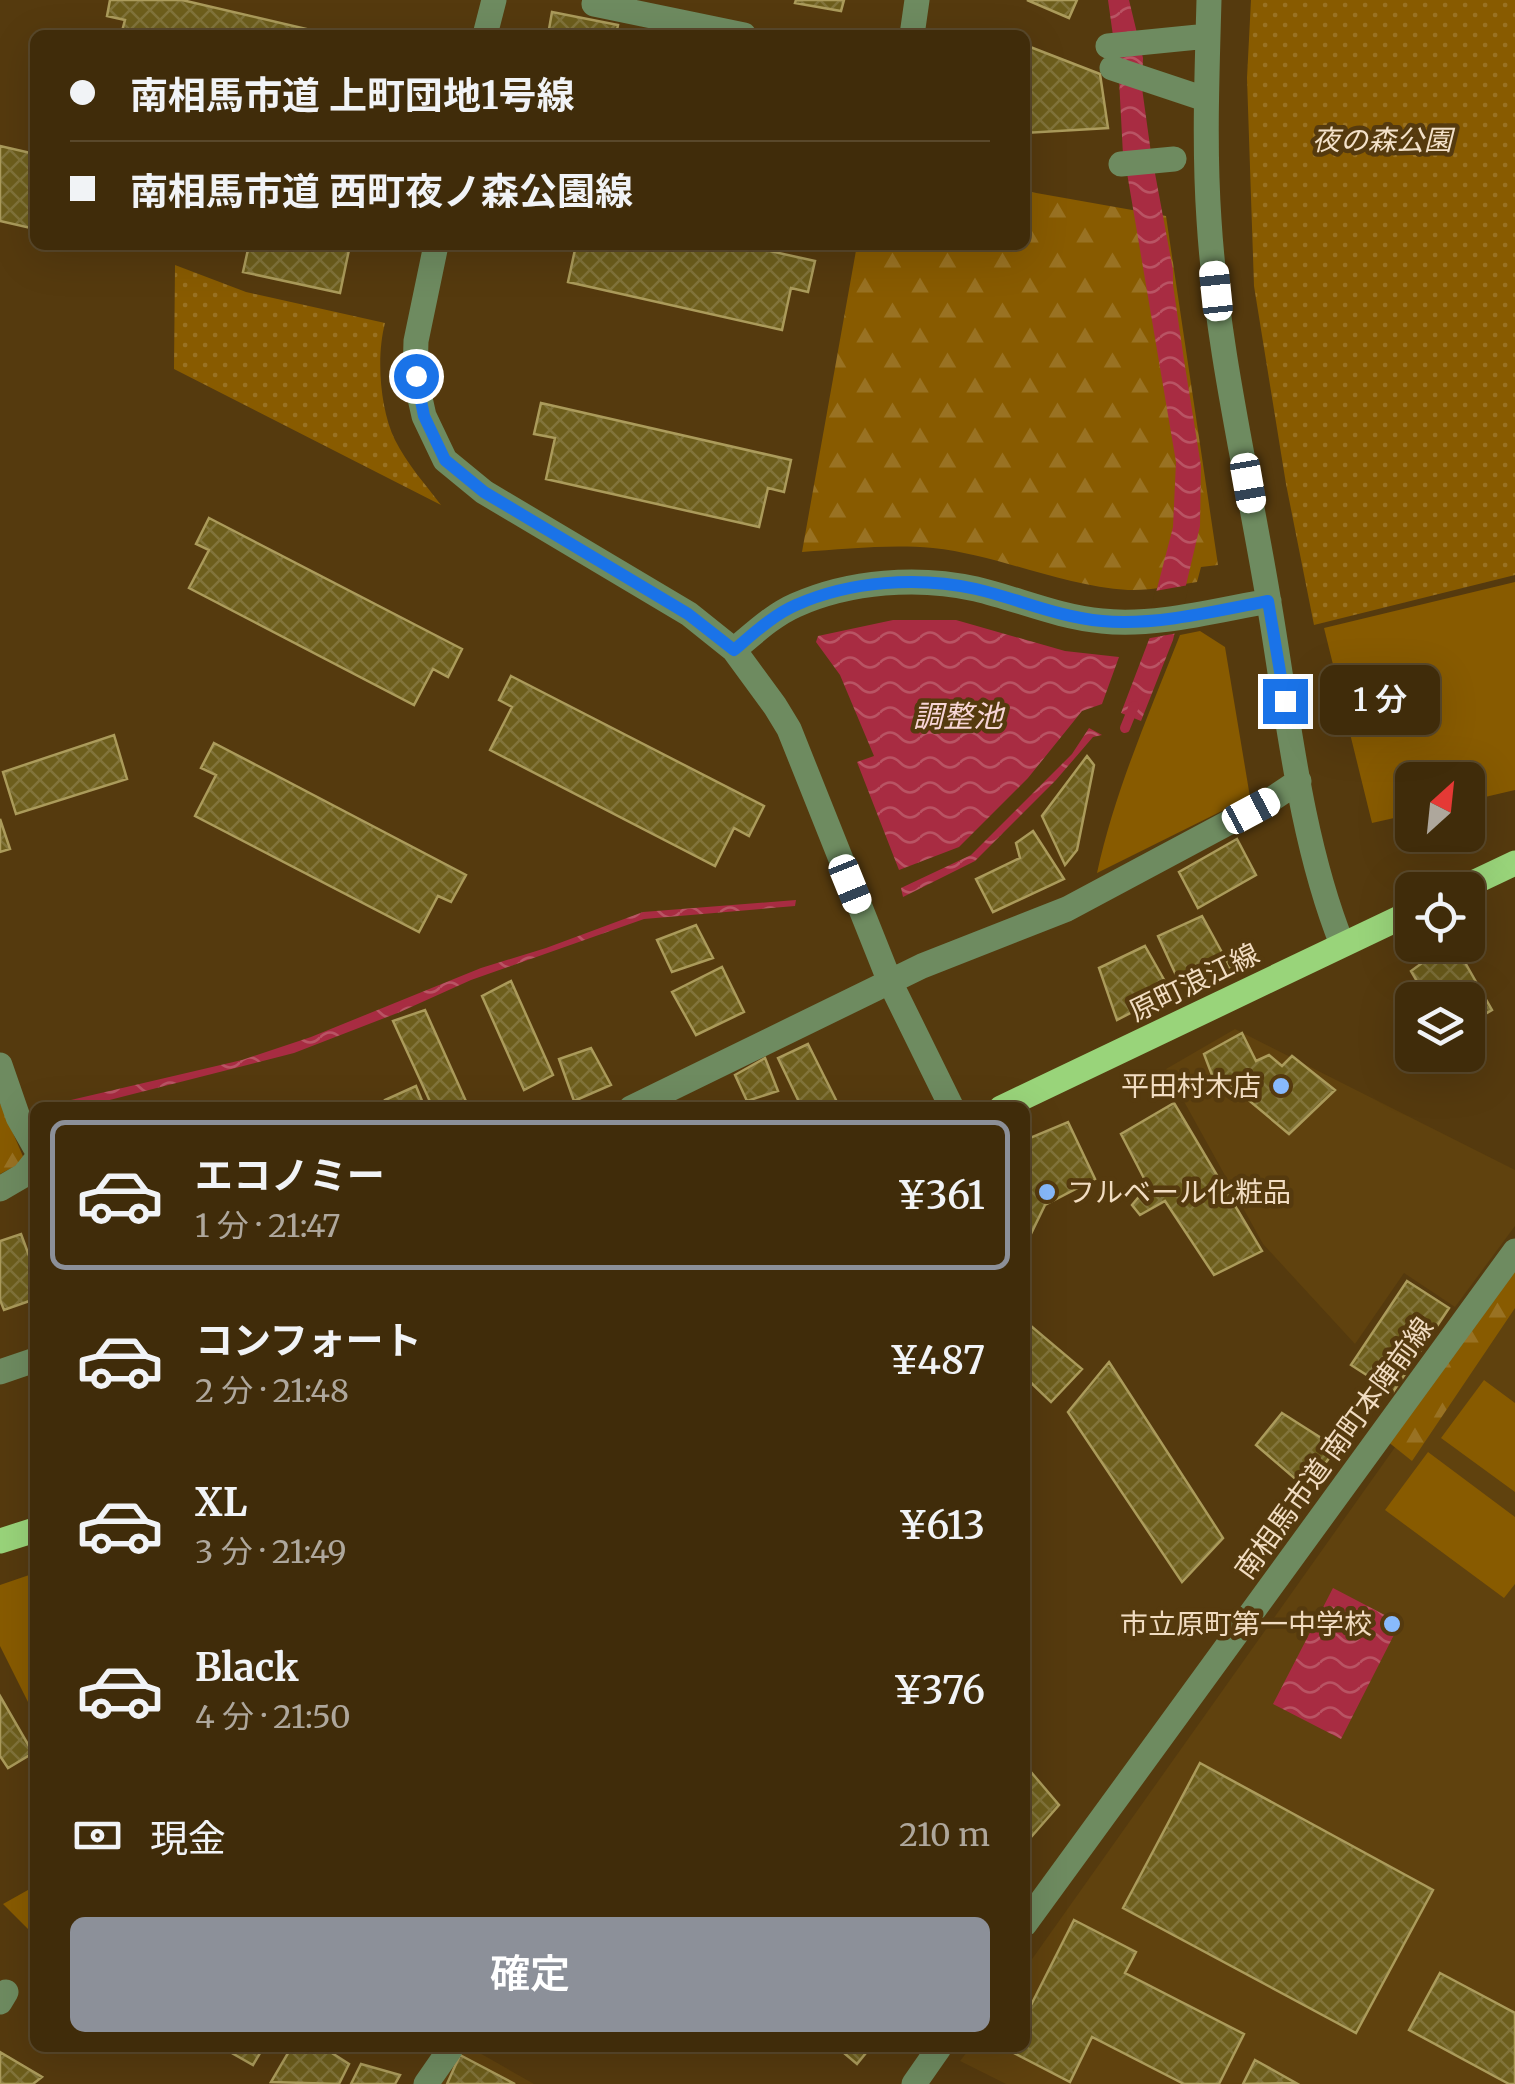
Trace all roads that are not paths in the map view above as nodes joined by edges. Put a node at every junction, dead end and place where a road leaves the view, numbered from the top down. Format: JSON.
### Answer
{"nodes":[{"id":1,"x":494,"y":0,"type":"edge"},
{"id":2,"x":917,"y":0,"type":"edge"},
{"id":3,"x":1209,"y":0,"type":"edge"},
{"id":4,"x":594,"y":4,"type":"dead end"},
{"id":5,"x":486,"y":30,"type":"edge"},
{"id":6,"x":720,"y":30,"type":"edge"},
{"id":7,"x":913,"y":30,"type":"edge"},
{"id":8,"x":1208,"y":36,"type":"junction"},
{"id":9,"x":1205,"y":99,"type":"junction"},
{"id":10,"x":1165,"y":160,"type":"dead end"},
{"id":11,"x":1121,"y":164,"type":"dead end"},
{"id":12,"x":435,"y":250,"type":"edge"},
{"id":13,"x":1268,"y":601,"type":"junction"},
{"id":14,"x":734,"y":650,"type":"junction"},
{"id":15,"x":1299,"y":781,"type":"junction"},
{"id":16,"x":1515,"y":863,"type":"edge"},
{"id":17,"x":1485,"y":877,"type":"edge"},
{"id":18,"x":1395,"y":920,"type":"edge"},
{"id":19,"x":1342,"y":944,"type":"junction"},
{"id":20,"x":890,"y":982,"type":"junction"},
{"id":21,"x":0,"y":1065,"type":"edge"},
{"id":22,"x":643,"y":1102,"type":"edge"},
{"id":23,"x":949,"y":1102,"type":"edge"},
{"id":24,"x":1013,"y":1102,"type":"edge"},
{"id":25,"x":30,"y":1139,"type":"edge"},
{"id":26,"x":30,"y":1167,"type":"edge"},
{"id":27,"x":0,"y":1189,"type":"edge"},
{"id":28,"x":1515,"y":1251,"type":"edge"},
{"id":29,"x":30,"y":1362,"type":"edge"},
{"id":30,"x":0,"y":1372,"type":"edge"},
{"id":31,"x":30,"y":1532,"type":"edge"},
{"id":32,"x":0,"y":1542,"type":"edge"},
{"id":33,"x":1030,"y":1909,"type":"edge"},
{"id":34,"x":448,"y":2052,"type":"edge"},
{"id":35,"x":936,"y":2052,"type":"edge"},
{"id":36,"x":426,"y":2084,"type":"edge"},
{"id":37,"x":914,"y":2084,"type":"edge"}],
"edges":[{"from":1,"to":5,"type":"street"},
{"from":2,"to":7,"type":"street"},
{"from":3,"to":8,"type":"street"},
{"from":4,"to":6,"type":"street"},
{"from":8,"to":9,"type":"street"},
{"from":8,"to":9,"type":"street"},
{"from":9,"to":13,"type":"street"},
{"from":10,"to":11,"type":"street"},
{"from":12,"to":14,"type":"street"},
{"from":13,"to":14,"type":"street"},
{"from":13,"to":15,"type":"street"},
{"from":14,"to":20,"type":"street"},
{"from":15,"to":19,"type":"street"},
{"from":15,"to":20,"type":"street"},
{"from":16,"to":17,"type":"main road"},
{"from":18,"to":19,"type":"main road","name":"原町浪江線"},
{"from":19,"to":24,"type":"main road","name":"原町浪江線"},
{"from":20,"to":22,"type":"street"},
{"from":20,"to":23,"type":"street"},
{"from":21,"to":25,"type":"street"},
{"from":26,"to":27,"type":"street"},
{"from":28,"to":33,"type":"street","name":"南相馬市道 南町本陣前線"},
{"from":29,"to":30,"type":"street"},
{"from":31,"to":32,"type":"main road"},
{"from":34,"to":36,"type":"street"},
{"from":35,"to":37,"type":"street"}]}
